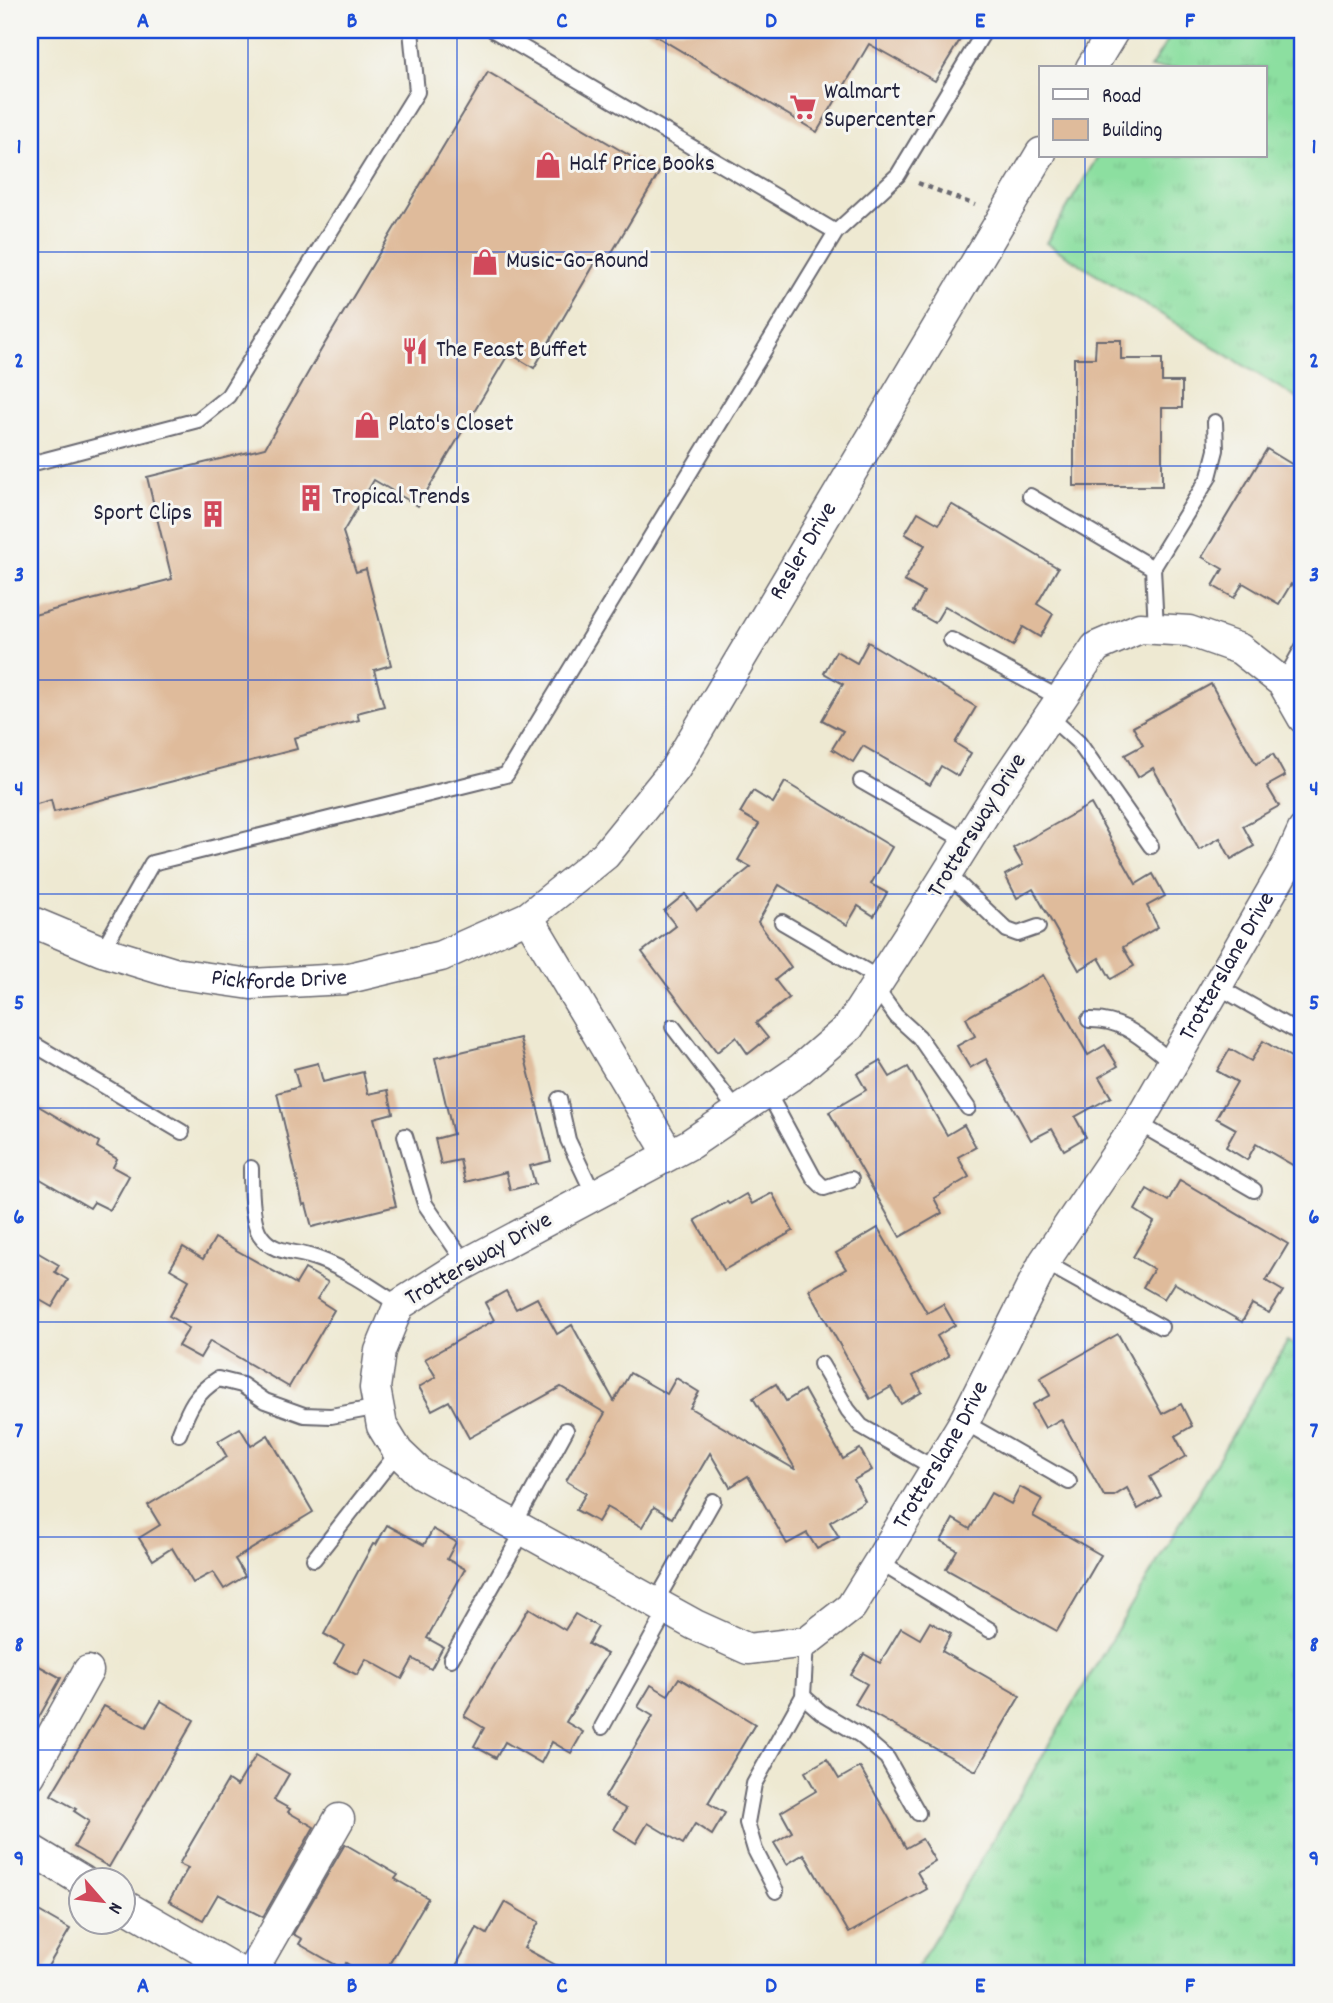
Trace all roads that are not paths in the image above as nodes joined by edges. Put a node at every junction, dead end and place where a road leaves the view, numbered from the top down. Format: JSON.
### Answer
{"nodes":[{"id":1,"x":411,"y":30,"type":"edge"},
{"id":2,"x":493,"y":30,"type":"edge"},
{"id":3,"x":985,"y":30,"type":"edge"},
{"id":4,"x":1114,"y":30,"type":"edge"},
{"id":5,"x":1092,"y":66,"type":"edge"},
{"id":6,"x":1039,"y":156,"type":"edge"},
{"id":7,"x":836,"y":232,"type":"junction"},
{"id":8,"x":1215,"y":422,"type":"dead end"},
{"id":9,"x":30,"y":464,"type":"edge"},
{"id":10,"x":1030,"y":496,"type":"dead end"},
{"id":11,"x":1153,"y":569,"type":"junction"},
{"id":12,"x":1156,"y":629,"type":"junction"},
{"id":13,"x":951,"y":640,"type":"dead end"},
{"id":14,"x":1303,"y":647,"type":"edge"},
{"id":15,"x":1283,"y":683,"type":"junction"},
{"id":16,"x":1055,"y":707,"type":"junction"},
{"id":17,"x":1303,"y":718,"type":"edge"},
{"id":18,"x":861,"y":781,"type":"dead end"},
{"id":19,"x":1302,"y":837,"type":"edge"},
{"id":20,"x":967,"y":842,"type":"junction"},
{"id":21,"x":1151,"y":846,"type":"dead end"},
{"id":22,"x":947,"y":873,"type":"junction"},
{"id":23,"x":528,"y":917,"type":"junction"},
{"id":24,"x":30,"y":921,"type":"edge"},
{"id":25,"x":782,"y":922,"type":"dead end"},
{"id":26,"x":1038,"y":927,"type":"dead end"},
{"id":27,"x":102,"y":951,"type":"junction"},
{"id":28,"x":877,"y":983,"type":"junction"},
{"id":29,"x":1217,"y":986,"type":"junction"},
{"id":30,"x":1089,"y":1020,"type":"dead end"},
{"id":31,"x":673,"y":1027,"type":"dead end"},
{"id":32,"x":1303,"y":1035,"type":"edge"},
{"id":33,"x":30,"y":1042,"type":"edge"},
{"id":34,"x":1172,"y":1062,"type":"junction"},
{"id":35,"x":767,"y":1091,"type":"junction"},
{"id":36,"x":559,"y":1099,"type":"dead end"},
{"id":37,"x":968,"y":1108,"type":"dead end"},
{"id":38,"x":738,"y":1112,"type":"junction"},
{"id":39,"x":1138,"y":1123,"type":"junction"},
{"id":40,"x":182,"y":1132,"type":"dead end"},
{"id":41,"x":404,"y":1136,"type":"dead end"},
{"id":42,"x":669,"y":1154,"type":"junction"},
{"id":43,"x":251,"y":1168,"type":"dead end"},
{"id":44,"x":851,"y":1179,"type":"dead end"},
{"id":45,"x":1254,"y":1190,"type":"dead end"},
{"id":46,"x":594,"y":1195,"type":"junction"},
{"id":47,"x":1044,"y":1262,"type":"junction"},
{"id":48,"x":466,"y":1264,"type":"junction"},
{"id":49,"x":399,"y":1305,"type":"junction"},
{"id":50,"x":1161,"y":1327,"type":"dead end"},
{"id":51,"x":821,"y":1364,"type":"dead end"},
{"id":52,"x":380,"y":1417,"type":"junction"},
{"id":53,"x":964,"y":1422,"type":"junction"},
{"id":54,"x":566,"y":1430,"type":"dead end"},
{"id":55,"x":178,"y":1434,"type":"dead end"},
{"id":56,"x":398,"y":1452,"type":"junction"},
{"id":57,"x":936,"y":1469,"type":"junction"},
{"id":58,"x":1069,"y":1482,"type":"dead end"},
{"id":59,"x":713,"y":1501,"type":"dead end"},
{"id":60,"x":519,"y":1527,"type":"junction"},
{"id":61,"x":314,"y":1559,"type":"dead end"},
{"id":62,"x":879,"y":1562,"type":"junction"},
{"id":63,"x":661,"y":1607,"type":"junction"},
{"id":64,"x":990,"y":1630,"type":"dead end"},
{"id":65,"x":806,"y":1642,"type":"junction"},
{"id":66,"x":451,"y":1659,"type":"dead end"},
{"id":67,"x":88,"y":1671,"type":"dead end"},
{"id":68,"x":803,"y":1696,"type":"junction"},
{"id":69,"x":602,"y":1727,"type":"dead end"},
{"id":70,"x":30,"y":1775,"type":"edge"},
{"id":71,"x":918,"y":1813,"type":"dead end"},
{"id":72,"x":339,"y":1819,"type":"dead end"},
{"id":73,"x":30,"y":1849,"type":"edge"},
{"id":74,"x":66,"y":1871,"type":"edge"},
{"id":75,"x":776,"y":1891,"type":"dead end"},
{"id":76,"x":136,"y":1912,"type":"edge"},
{"id":77,"x":241,"y":1973,"type":"edge"},
{"id":78,"x":251,"y":1973,"type":"edge"}],
"edges":[{"from":1,"to":9,"type":"lane"},
{"from":2,"to":7,"type":"lane"},
{"from":3,"to":7,"type":"lane"},
{"from":4,"to":5,"type":"street"},
{"from":6,"to":23,"type":"street","name":"Resler Drive"},
{"from":7,"to":27,"type":"lane"},
{"from":8,"to":11,"type":"lane"},
{"from":10,"to":11,"type":"lane"},
{"from":11,"to":12,"type":"lane"},
{"from":12,"to":15,"type":"street","name":"Trottersway Drive"},
{"from":12,"to":16,"type":"street","name":"Trottersway Drive"},
{"from":13,"to":16,"type":"lane"},
{"from":14,"to":15,"type":"lane"},
{"from":15,"to":17,"type":"street","name":"Trottersway Drive"},
{"from":16,"to":20,"type":"street","name":"Trottersway Drive"},
{"from":16,"to":21,"type":"lane"},
{"from":18,"to":20,"type":"lane"},
{"from":19,"to":29,"type":"street","name":"Trotterslane Drive"},
{"from":20,"to":22,"type":"street","name":"Trottersway Drive"},
{"from":22,"to":26,"type":"lane"},
{"from":22,"to":28,"type":"street","name":"Trottersway Drive"},
{"from":23,"to":27,"type":"street","name":"Pickforde Drive"},
{"from":23,"to":42,"type":"street"},
{"from":24,"to":27,"type":"street","name":"Pickforde Drive"},
{"from":25,"to":28,"type":"lane"},
{"from":28,"to":35,"type":"street","name":"Trottersway Drive"},
{"from":28,"to":37,"type":"lane"},
{"from":29,"to":32,"type":"lane"},
{"from":29,"to":34,"type":"street","name":"Trotterslane Drive"},
{"from":30,"to":34,"type":"lane"},
{"from":31,"to":38,"type":"lane"},
{"from":33,"to":40,"type":"lane"},
{"from":34,"to":39,"type":"street","name":"Trotterslane Drive"},
{"from":35,"to":38,"type":"street","name":"Trottersway Drive"},
{"from":35,"to":44,"type":"lane"},
{"from":36,"to":46,"type":"lane"},
{"from":38,"to":42,"type":"street","name":"Trottersway Drive"},
{"from":39,"to":45,"type":"lane"},
{"from":39,"to":47,"type":"street","name":"Trotterslane Drive"},
{"from":41,"to":48,"type":"lane"},
{"from":42,"to":46,"type":"street","name":"Trottersway Drive"},
{"from":43,"to":49,"type":"lane"},
{"from":46,"to":48,"type":"street","name":"Trottersway Drive"},
{"from":47,"to":50,"type":"lane"},
{"from":47,"to":53,"type":"street","name":"Trotterslane Drive"},
{"from":48,"to":49,"type":"street","name":"Trottersway Drive"},
{"from":49,"to":52,"type":"street","name":"Trottersway Drive"},
{"from":51,"to":57,"type":"lane"},
{"from":52,"to":55,"type":"lane"},
{"from":52,"to":56,"type":"street"},
{"from":53,"to":57,"type":"street","name":"Trotterslane Drive"},
{"from":53,"to":58,"type":"lane"},
{"from":54,"to":60,"type":"lane"},
{"from":56,"to":60,"type":"street"},
{"from":56,"to":61,"type":"lane"},
{"from":57,"to":62,"type":"street","name":"Trotterslane Drive"},
{"from":59,"to":63,"type":"lane"},
{"from":60,"to":63,"type":"street"},
{"from":60,"to":66,"type":"lane"},
{"from":62,"to":64,"type":"lane"},
{"from":62,"to":65,"type":"street","name":"Trotterslane Drive"},
{"from":63,"to":65,"type":"street"},
{"from":63,"to":69,"type":"lane"},
{"from":65,"to":68,"type":"lane"},
{"from":67,"to":70,"type":"street"},
{"from":68,"to":71,"type":"lane"},
{"from":68,"to":75,"type":"lane"},
{"from":72,"to":78,"type":"street"},
{"from":73,"to":74,"type":"street"},
{"from":76,"to":77,"type":"street"}]}
